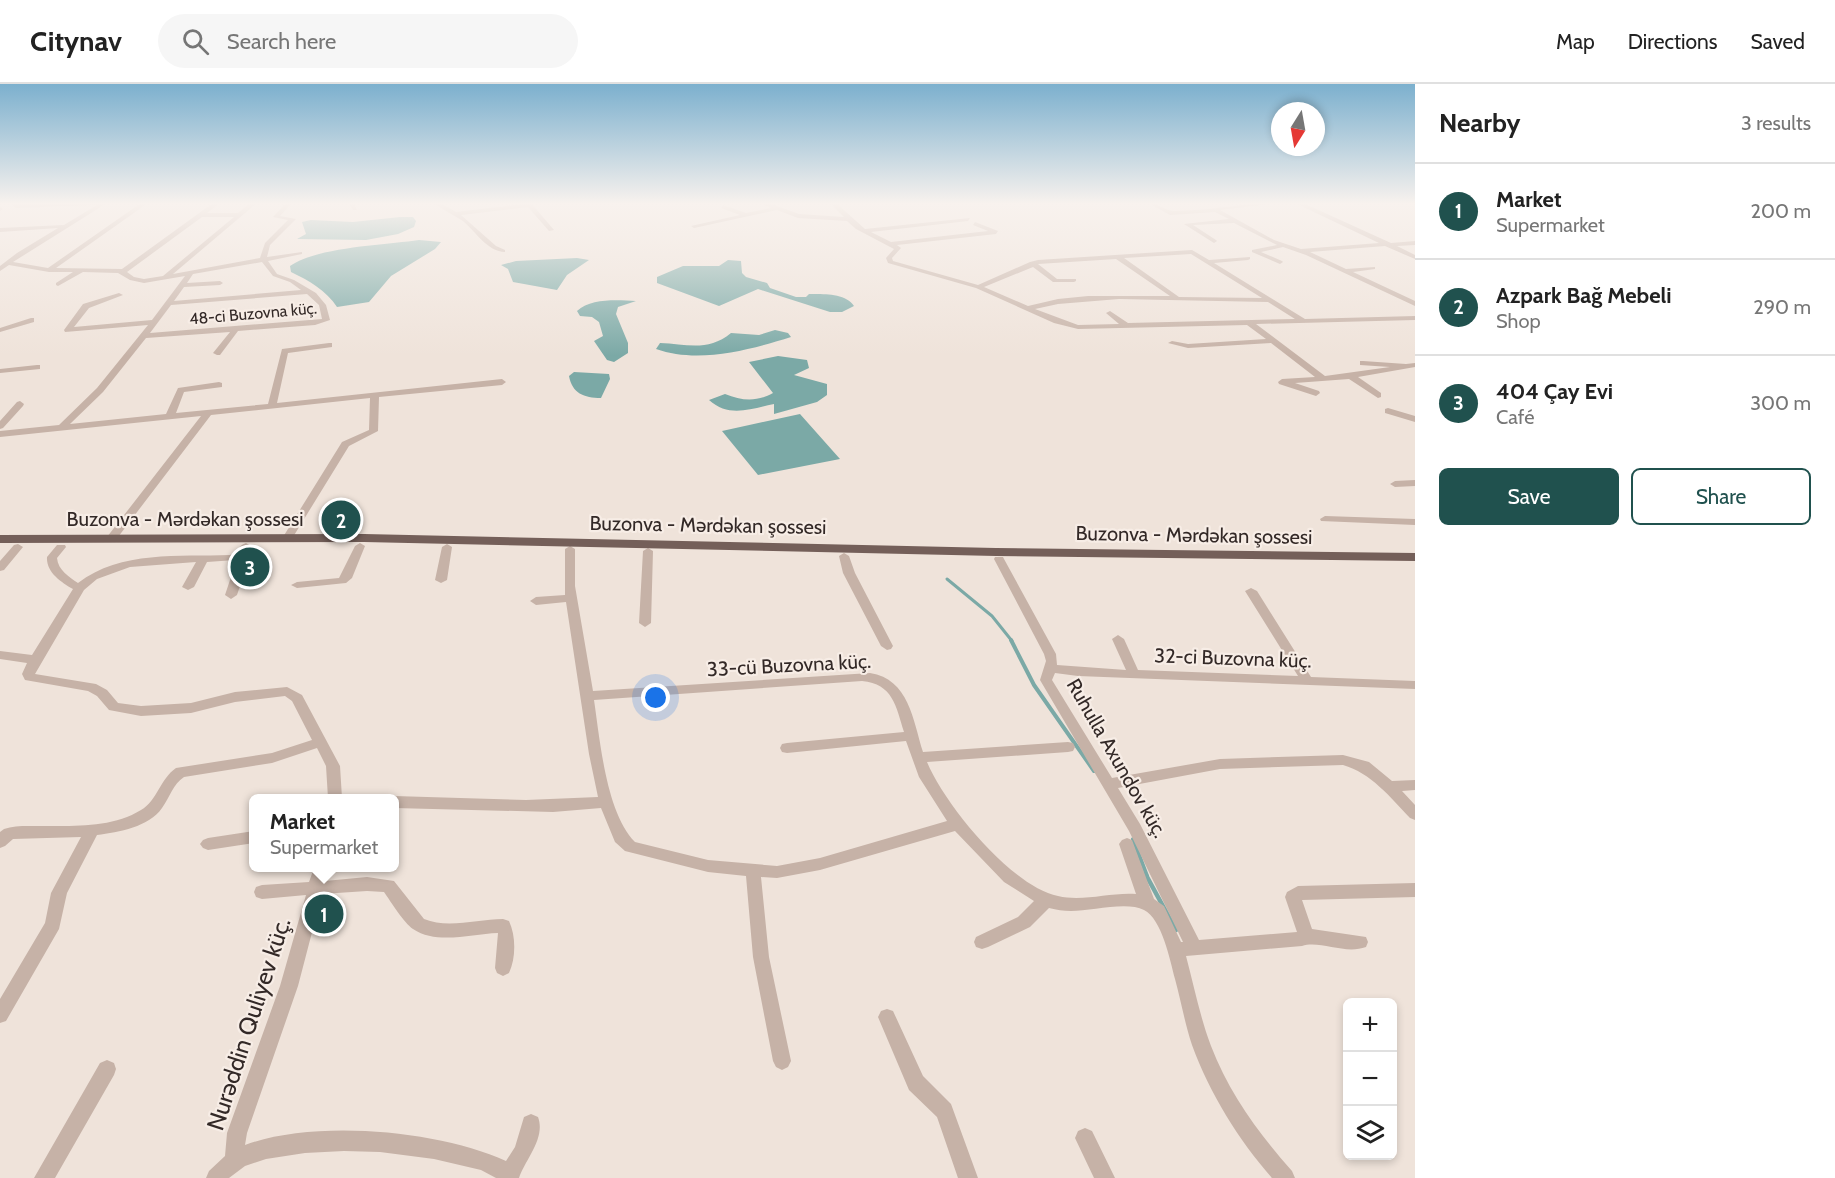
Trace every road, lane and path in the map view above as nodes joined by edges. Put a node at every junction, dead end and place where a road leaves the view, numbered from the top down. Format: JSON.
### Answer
{"nodes":[{"id":1,"x":22,"y":254,"type":"edge"},
{"id":2,"x":72,"y":254,"type":"edge"},
{"id":3,"x":149,"y":254,"type":"edge"},
{"id":4,"x":193,"y":254,"type":"edge"},
{"id":5,"x":264,"y":254,"type":"edge"},
{"id":6,"x":292,"y":254,"type":"edge"},
{"id":7,"x":893,"y":254,"type":"edge"},
{"id":8,"x":1162,"y":254,"type":"edge"},
{"id":9,"x":1196,"y":254,"type":"edge"},
{"id":10,"x":1263,"y":254,"type":"edge"},
{"id":11,"x":1308,"y":254,"type":"edge"},
{"id":12,"x":1119,"y":257,"type":"junction"},
{"id":13,"x":263,"y":258,"type":"junction"},
{"id":14,"x":1248,"y":258,"type":"dead end"},
{"id":15,"x":1211,"y":261,"type":"junction"},
{"id":16,"x":1280,"y":262,"type":"dead end"},
{"id":17,"x":8,"y":263,"type":"junction"},
{"id":18,"x":1032,"y":263,"type":"junction"},
{"id":19,"x":1373,"y":268,"type":"dead end"},
{"id":20,"x":0,"y":269,"type":"edge"},
{"id":21,"x":49,"y":270,"type":"junction"},
{"id":22,"x":83,"y":270,"type":"junction"},
{"id":23,"x":1346,"y":271,"type":"junction"},
{"id":24,"x":124,"y":273,"type":"junction"},
{"id":25,"x":190,"y":274,"type":"junction"},
{"id":26,"x":112,"y":279,"type":"dead end"},
{"id":27,"x":163,"y":279,"type":"junction"},
{"id":28,"x":1074,"y":280,"type":"dead end"},
{"id":29,"x":220,"y":283,"type":"dead end"},
{"id":30,"x":58,"y":284,"type":"dead end"},
{"id":31,"x":184,"y":285,"type":"junction"},
{"id":32,"x":978,"y":287,"type":"junction"},
{"id":33,"x":308,"y":292,"type":"junction"},
{"id":34,"x":119,"y":295,"type":"dead end"},
{"id":35,"x":1178,"y":299,"type":"junction"},
{"id":36,"x":221,"y":300,"type":"junction"},
{"id":37,"x":1272,"y":300,"type":"junction"},
{"id":38,"x":170,"y":303,"type":"junction"},
{"id":39,"x":1415,"y":304,"type":"edge"},
{"id":40,"x":1028,"y":308,"type":"junction"},
{"id":41,"x":214,"y":309,"type":"dead end"},
{"id":42,"x":1110,"y":313,"type":"dead end"},
{"id":43,"x":1415,"y":318,"type":"edge"},
{"id":44,"x":31,"y":320,"type":"dead end"},
{"id":45,"x":1302,"y":320,"type":"junction"},
{"id":46,"x":1247,"y":321,"type":"junction"},
{"id":47,"x":155,"y":322,"type":"junction"},
{"id":48,"x":1125,"y":325,"type":"junction"},
{"id":49,"x":0,"y":330,"type":"edge"},
{"id":50,"x":235,"y":330,"type":"junction"},
{"id":51,"x":144,"y":336,"type":"junction"},
{"id":52,"x":1272,"y":341,"type":"junction"},
{"id":53,"x":1172,"y":343,"type":"dead end"},
{"id":54,"x":329,"y":345,"type":"dead end"},
{"id":55,"x":217,"y":353,"type":"dead end"},
{"id":56,"x":1363,"y":363,"type":"dead end"},
{"id":57,"x":1410,"y":366,"type":"edge"},
{"id":58,"x":37,"y":367,"type":"dead end"},
{"id":59,"x":0,"y":371,"type":"edge"},
{"id":60,"x":1350,"y":376,"type":"junction"},
{"id":61,"x":1323,"y":379,"type":"junction"},
{"id":62,"x":502,"y":382,"type":"dead end"},
{"id":63,"x":219,"y":385,"type":"dead end"},
{"id":64,"x":1316,"y":393,"type":"dead end"},
{"id":65,"x":375,"y":394,"type":"junction"},
{"id":66,"x":1377,"y":394,"type":"dead end"},
{"id":67,"x":21,"y":404,"type":"dead end"},
{"id":68,"x":272,"y":405,"type":"junction"},
{"id":69,"x":1388,"y":411,"type":"dead end"},
{"id":70,"x":208,"y":412,"type":"junction"},
{"id":71,"x":170,"y":416,"type":"junction"},
{"id":72,"x":1415,"y":419,"type":"edge"},
{"id":73,"x":0,"y":426,"type":"edge"},
{"id":74,"x":61,"y":428,"type":"junction"},
{"id":75,"x":0,"y":434,"type":"edge"},
{"id":76,"x":1415,"y":483,"type":"edge"},
{"id":77,"x":1395,"y":484,"type":"dead end"},
{"id":78,"x":1325,"y":519,"type":"dead end"},
{"id":79,"x":1415,"y":522,"type":"edge"},
{"id":80,"x":288,"y":537,"type":"junction"},
{"id":81,"x":0,"y":539,"type":"edge"},
{"id":82,"x":111,"y":539,"type":"junction"},
{"id":83,"x":360,"y":546,"type":"junction"},
{"id":84,"x":0,"y":547,"type":"edge"},
{"id":85,"x":18,"y":547,"type":"junction"},
{"id":86,"x":61,"y":547,"type":"junction"},
{"id":87,"x":447,"y":547,"type":"junction"},
{"id":88,"x":570,"y":549,"type":"junction"},
{"id":89,"x":242,"y":550,"type":"junction"},
{"id":90,"x":648,"y":551,"type":"junction"},
{"id":91,"x":844,"y":556,"type":"junction"},
{"id":92,"x":1415,"y":557,"type":"edge"},
{"id":93,"x":203,"y":559,"type":"junction"},
{"id":94,"x":999,"y":559,"type":"junction"},
{"id":95,"x":1415,"y":564,"type":"edge"},
{"id":96,"x":0,"y":568,"type":"edge"},
{"id":97,"x":441,"y":580,"type":"dead end"},
{"id":98,"x":297,"y":585,"type":"dead end"},
{"id":99,"x":188,"y":587,"type":"dead end"},
{"id":100,"x":79,"y":588,"type":"junction"},
{"id":101,"x":1251,"y":591,"type":"dead end"},
{"id":102,"x":231,"y":595,"type":"dead end"},
{"id":103,"x":571,"y":598,"type":"junction"},
{"id":104,"x":536,"y":601,"type":"dead end"},
{"id":105,"x":645,"y":623,"type":"dead end"},
{"id":106,"x":1118,"y":639,"type":"dead end"},
{"id":107,"x":887,"y":646,"type":"dead end"},
{"id":108,"x":0,"y":655,"type":"edge"},
{"id":109,"x":34,"y":660,"type":"junction"},
{"id":110,"x":1050,"y":668,"type":"junction"},
{"id":111,"x":1134,"y":674,"type":"junction"},
{"id":112,"x":1307,"y":681,"type":"junction"},
{"id":113,"x":1415,"y":685,"type":"edge"},
{"id":114,"x":587,"y":696,"type":"junction"},
{"id":115,"x":911,"y":736,"type":"junction"},
{"id":116,"x":321,"y":742,"type":"junction"},
{"id":117,"x":1068,"y":747,"type":"dead end"},
{"id":118,"x":787,"y":748,"type":"dead end"},
{"id":119,"x":918,"y":757,"type":"junction"},
{"id":120,"x":1109,"y":784,"type":"junction"},
{"id":121,"x":1415,"y":785,"type":"edge"},
{"id":122,"x":1389,"y":787,"type":"junction"},
{"id":123,"x":335,"y":794,"type":"edge"},
{"id":124,"x":399,"y":802,"type":"edge"},
{"id":125,"x":606,"y":802,"type":"junction"},
{"id":126,"x":1415,"y":814,"type":"edge"},
{"id":127,"x":958,"y":824,"type":"junction"},
{"id":128,"x":93,"y":829,"type":"junction"},
{"id":129,"x":249,"y":838,"type":"edge"},
{"id":130,"x":0,"y":842,"type":"edge"},
{"id":131,"x":208,"y":844,"type":"dead end"},
{"id":132,"x":1127,"y":844,"type":"dead end"},
{"id":133,"x":320,"y":872,"type":"edge"},
{"id":134,"x":753,"y":872,"type":"junction"},
{"id":135,"x":316,"y":888,"type":"junction"},
{"id":136,"x":1415,"y":890,"type":"edge"},
{"id":137,"x":262,"y":892,"type":"dead end"},
{"id":138,"x":1046,"y":900,"type":"junction"},
{"id":139,"x":1147,"y":903,"type":"junction"},
{"id":140,"x":1306,"y":935,"type":"junction"},
{"id":141,"x":982,"y":942,"type":"dead end"},
{"id":142,"x":1360,"y":942,"type":"dead end"},
{"id":143,"x":1194,"y":948,"type":"junction"},
{"id":144,"x":1174,"y":950,"type":"junction"},
{"id":145,"x":503,"y":968,"type":"dead end"},
{"id":146,"x":0,"y":1015,"type":"edge"},
{"id":147,"x":886,"y":1017,"type":"dead end"},
{"id":148,"x":782,"y":1061,"type":"dead end"},
{"id":149,"x":107,"y":1069,"type":"dead end"},
{"id":150,"x":531,"y":1124,"type":"dead end"},
{"id":151,"x":1085,"y":1138,"type":"dead end"},
{"id":152,"x":234,"y":1161,"type":"junction"},
{"id":153,"x":508,"y":1177,"type":"edge"},
{"id":154,"x":1280,"y":1177,"type":"edge"},
{"id":155,"x":44,"y":1178,"type":"edge"},
{"id":156,"x":216,"y":1178,"type":"edge"},
{"id":157,"x":968,"y":1178,"type":"edge"},
{"id":158,"x":1106,"y":1178,"type":"edge"}],
"edges":[{"from":1,"to":17,"type":"street"},
{"from":2,"to":21,"type":"street"},
{"from":3,"to":24,"type":"street"},
{"from":4,"to":27,"type":"street"},
{"from":5,"to":13,"type":"street"},
{"from":6,"to":13,"type":"street"},
{"from":7,"to":32,"type":"street"},
{"from":8,"to":12,"type":"street"},
{"from":9,"to":15,"type":"street"},
{"from":10,"to":16,"type":"street"},
{"from":11,"to":23,"type":"street"},
{"from":12,"to":18,"type":"street"},
{"from":12,"to":35,"type":"street"},
{"from":13,"to":25,"type":"street"},
{"from":13,"to":33,"type":"street","name":"48-ci Buzovna küç."},
{"from":14,"to":15,"type":"street"},
{"from":15,"to":37,"type":"street"},
{"from":17,"to":20,"type":"street"},
{"from":17,"to":21,"type":"street"},
{"from":18,"to":28,"type":"street"},
{"from":18,"to":32,"type":"street"},
{"from":19,"to":23,"type":"street"},
{"from":21,"to":22,"type":"street"},
{"from":22,"to":24,"type":"street"},
{"from":22,"to":30,"type":"street"},
{"from":23,"to":39,"type":"street"},
{"from":24,"to":26,"type":"street"},
{"from":24,"to":27,"type":"street"},
{"from":25,"to":27,"type":"street"},
{"from":25,"to":31,"type":"street"},
{"from":29,"to":31,"type":"street"},
{"from":31,"to":38,"type":"street"},
{"from":32,"to":40,"type":"street"},
{"from":33,"to":36,"type":"street"},
{"from":33,"to":50,"type":"street","name":"48-ci Buzovna küç."},
{"from":34,"to":47,"type":"street"},
{"from":35,"to":37,"type":"street"},
{"from":35,"to":40,"type":"street"},
{"from":36,"to":38,"type":"street"},
{"from":36,"to":41,"type":"street"},
{"from":37,"to":45,"type":"street"},
{"from":38,"to":47,"type":"street"},
{"from":40,"to":48,"type":"street"},
{"from":42,"to":48,"type":"street"},
{"from":43,"to":45,"type":"street"},
{"from":44,"to":49,"type":"street"},
{"from":45,"to":46,"type":"street"},
{"from":46,"to":48,"type":"street"},
{"from":46,"to":52,"type":"street"},
{"from":47,"to":51,"type":"street"},
{"from":50,"to":51,"type":"street","name":"48-ci Buzovna küç."},
{"from":50,"to":55,"type":"street"},
{"from":51,"to":74,"type":"street"},
{"from":52,"to":53,"type":"street"},
{"from":52,"to":61,"type":"street"},
{"from":54,"to":68,"type":"street"},
{"from":56,"to":57,"type":"street"},
{"from":57,"to":60,"type":"street"},
{"from":58,"to":59,"type":"street"},
{"from":60,"to":61,"type":"street"},
{"from":60,"to":66,"type":"street"},
{"from":61,"to":64,"type":"street"},
{"from":62,"to":65,"type":"street"},
{"from":63,"to":71,"type":"street"},
{"from":65,"to":68,"type":"street"},
{"from":65,"to":80,"type":"street"},
{"from":67,"to":73,"type":"street"},
{"from":68,"to":70,"type":"street"},
{"from":69,"to":72,"type":"street"},
{"from":70,"to":71,"type":"street"},
{"from":70,"to":82,"type":"street"},
{"from":71,"to":74,"type":"street"},
{"from":74,"to":75,"type":"street"},
{"from":76,"to":77,"type":"street"},
{"from":78,"to":79,"type":"street"},
{"from":80,"to":82,"type":"main road","name":"Buzonva - Mərdəkan şossesi"},
{"from":80,"to":92,"type":"main road","name":"Buzonva - Mərdəkan şossesi"},
{"from":81,"to":82,"type":"main road","name":"Buzonva - Mərdəkan şossesi"},
{"from":83,"to":87,"type":"main road"},
{"from":83,"to":89,"type":"main road"},
{"from":83,"to":98,"type":"street"},
{"from":84,"to":85,"type":"main road"},
{"from":85,"to":86,"type":"main road"},
{"from":85,"to":96,"type":"street"},
{"from":86,"to":89,"type":"main road"},
{"from":86,"to":100,"type":"street"},
{"from":87,"to":88,"type":"main road"},
{"from":87,"to":97,"type":"street"},
{"from":88,"to":90,"type":"main road"},
{"from":88,"to":103,"type":"street"},
{"from":89,"to":93,"type":"street"},
{"from":89,"to":102,"type":"street"},
{"from":90,"to":91,"type":"main road"},
{"from":90,"to":105,"type":"street"},
{"from":91,"to":94,"type":"main road"},
{"from":91,"to":107,"type":"street"},
{"from":93,"to":99,"type":"street"},
{"from":93,"to":100,"type":"street"},
{"from":94,"to":95,"type":"main road"},
{"from":94,"to":110,"type":"street","name":"Ruhulla Axundov küç."},
{"from":100,"to":109,"type":"street"},
{"from":101,"to":112,"type":"street"},
{"from":103,"to":104,"type":"street"},
{"from":103,"to":114,"type":"street"},
{"from":106,"to":111,"type":"street"},
{"from":108,"to":109,"type":"street"},
{"from":109,"to":116,"type":"street"},
{"from":110,"to":111,"type":"street","name":"32-ci Buzovna küç."},
{"from":110,"to":120,"type":"street","name":"Ruhulla Axundov küç."},
{"from":111,"to":112,"type":"street","name":"32-ci Buzovna küç."},
{"from":112,"to":113,"type":"street","name":"32-ci Buzovna küç."},
{"from":114,"to":115,"type":"street","name":"33-cü Buzovna küç."},
{"from":114,"to":125,"type":"street"},
{"from":115,"to":118,"type":"street"},
{"from":115,"to":119,"type":"street","name":"33-cü Buzovna küç."},
{"from":116,"to":123,"type":"street"},
{"from":116,"to":128,"type":"street"},
{"from":117,"to":119,"type":"street"},
{"from":119,"to":127,"type":"street","name":"33-cü Buzovna küç."},
{"from":120,"to":122,"type":"street"},
{"from":120,"to":143,"type":"street","name":"Ruhulla Axundov küç."},
{"from":121,"to":122,"type":"street"},
{"from":122,"to":126,"type":"street"},
{"from":124,"to":125,"type":"street"},
{"from":125,"to":134,"type":"street"},
{"from":127,"to":134,"type":"street"},
{"from":127,"to":138,"type":"street","name":"33-cü Buzovna küç."},
{"from":128,"to":130,"type":"street"},
{"from":128,"to":146,"type":"street"},
{"from":129,"to":131,"type":"street"},
{"from":132,"to":139,"type":"street"},
{"from":133,"to":135,"type":"street","name":"Nurəddin Quliyev küç."},
{"from":134,"to":148,"type":"street"},
{"from":135,"to":137,"type":"street"},
{"from":135,"to":145,"type":"street"},
{"from":135,"to":152,"type":"street","name":"Nurəddin Quliyev küç."},
{"from":136,"to":140,"type":"street"},
{"from":138,"to":139,"type":"street","name":"33-cü Buzovna küç."},
{"from":138,"to":141,"type":"street"},
{"from":139,"to":144,"type":"street"},
{"from":140,"to":142,"type":"street"},
{"from":140,"to":143,"type":"street"},
{"from":143,"to":144,"type":"street"},
{"from":144,"to":154,"type":"street"},
{"from":147,"to":157,"type":"street"},
{"from":149,"to":155,"type":"street"},
{"from":150,"to":153,"type":"street"},
{"from":151,"to":158,"type":"street"},
{"from":152,"to":153,"type":"street"},
{"from":152,"to":156,"type":"street"}]}
